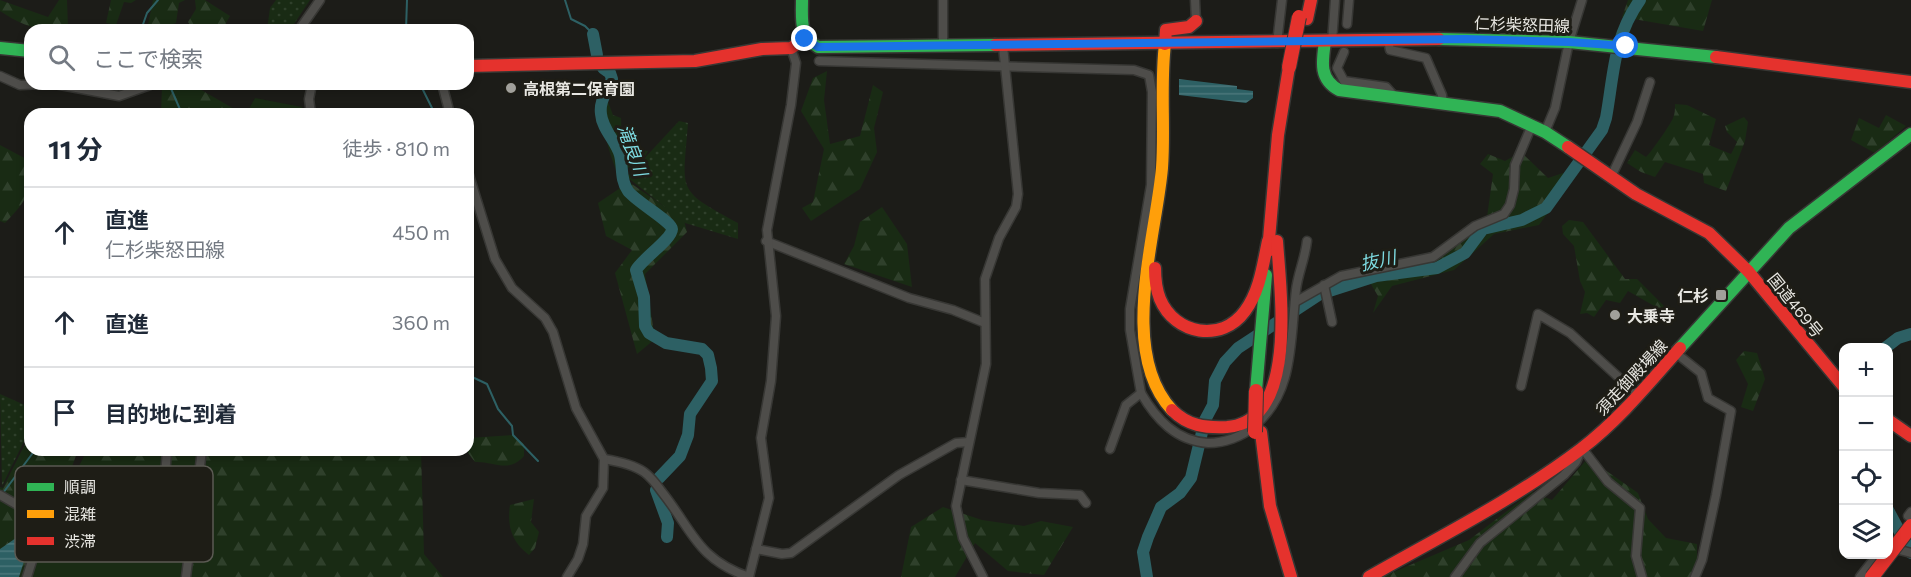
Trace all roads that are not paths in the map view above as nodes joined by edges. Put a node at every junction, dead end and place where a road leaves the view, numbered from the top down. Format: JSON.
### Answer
{"nodes":[{"id":1,"x":320,"y":0,"type":"edge"},
{"id":2,"x":802,"y":0,"type":"edge"},
{"id":3,"x":943,"y":0,"type":"edge"},
{"id":4,"x":1195,"y":0,"type":"edge"},
{"id":5,"x":1282,"y":0,"type":"edge"},
{"id":6,"x":1303,"y":0,"type":"edge"},
{"id":7,"x":1311,"y":0,"type":"edge"},
{"id":8,"x":1335,"y":0,"type":"edge"},
{"id":9,"x":1349,"y":0,"type":"edge"},
{"id":10,"x":1582,"y":0,"type":"edge"},
{"id":11,"x":1303,"y":18,"type":"junction"},
{"id":12,"x":1196,"y":21,"type":"joint"},
{"id":13,"x":302,"y":24,"type":"edge"},
{"id":14,"x":1347,"y":24,"type":"dead end"},
{"id":15,"x":805,"y":39,"type":"junction"},
{"id":16,"x":1388,"y":40,"type":"junction"},
{"id":17,"x":1328,"y":42,"type":"junction"},
{"id":18,"x":1569,"y":42,"type":"junction"},
{"id":19,"x":1277,"y":43,"type":"junction"},
{"id":20,"x":1165,"y":44,"type":"junction"},
{"id":21,"x":943,"y":46,"type":"junction"},
{"id":22,"x":1002,"y":46,"type":"junction"},
{"id":23,"x":0,"y":48,"type":"edge"},
{"id":24,"x":791,"y":48,"type":"junction"},
{"id":25,"x":24,"y":50,"type":"edge"},
{"id":26,"x":1344,"y":52,"type":"dead end"},
{"id":27,"x":819,"y":61,"type":"dead end"},
{"id":28,"x":474,"y":66,"type":"edge"},
{"id":29,"x":1004,"y":66,"type":"junction"},
{"id":30,"x":0,"y":76,"type":"edge"},
{"id":31,"x":1650,"y":82,"type":"dead end"},
{"id":32,"x":1911,"y":82,"type":"edge"},
{"id":33,"x":24,"y":85,"type":"edge"},
{"id":34,"x":88,"y":90,"type":"edge"},
{"id":35,"x":136,"y":90,"type":"edge"},
{"id":36,"x":311,"y":90,"type":"edge"},
{"id":37,"x":444,"y":90,"type":"edge"},
{"id":38,"x":1395,"y":97,"type":"junction"},
{"id":39,"x":1443,"y":104,"type":"junction"},
{"id":40,"x":310,"y":108,"type":"edge"},
{"id":41,"x":448,"y":108,"type":"edge"},
{"id":42,"x":1532,"y":125,"type":"junction"},
{"id":43,"x":1545,"y":132,"type":"junction"},
{"id":44,"x":1911,"y":134,"type":"edge"},
{"id":45,"x":1611,"y":177,"type":"junction"},
{"id":46,"x":474,"y":191,"type":"edge"},
{"id":47,"x":766,"y":241,"type":"junction"},
{"id":48,"x":1273,"y":241,"type":"junction"},
{"id":49,"x":1307,"y":242,"type":"dead end"},
{"id":50,"x":1748,"y":271,"type":"junction"},
{"id":51,"x":1324,"y":287,"type":"junction"},
{"id":52,"x":1272,"y":298,"type":"junction"},
{"id":53,"x":1295,"y":302,"type":"junction"},
{"id":54,"x":1332,"y":322,"type":"dead end"},
{"id":55,"x":986,"y":323,"type":"junction"},
{"id":56,"x":1676,"y":353,"type":"junction"},
{"id":57,"x":1839,"y":381,"type":"edge"},
{"id":58,"x":1521,"y":386,"type":"dead end"},
{"id":59,"x":1141,"y":393,"type":"junction"},
{"id":60,"x":1638,"y":395,"type":"junction"},
{"id":61,"x":1893,"y":423,"type":"edge"},
{"id":62,"x":1258,"y":432,"type":"junction"},
{"id":63,"x":1911,"y":436,"type":"edge"},
{"id":64,"x":969,"y":442,"type":"junction"},
{"id":65,"x":1582,"y":448,"type":"junction"},
{"id":66,"x":1110,"y":449,"type":"dead end"},
{"id":67,"x":604,"y":459,"type":"junction"},
{"id":68,"x":961,"y":480,"type":"junction"},
{"id":69,"x":0,"y":495,"type":"edge"},
{"id":70,"x":1086,"y":503,"type":"dead end"},
{"id":71,"x":15,"y":504,"type":"edge"},
{"id":72,"x":1910,"y":518,"type":"edge"},
{"id":73,"x":756,"y":549,"type":"junction"},
{"id":74,"x":1893,"y":549,"type":"edge"},
{"id":75,"x":1909,"y":553,"type":"edge"},
{"id":76,"x":1875,"y":559,"type":"edge"},
{"id":77,"x":32,"y":562,"type":"edge"},
{"id":78,"x":188,"y":562,"type":"edge"},
{"id":79,"x":27,"y":577,"type":"edge"},
{"id":80,"x":186,"y":577,"type":"edge"},
{"id":81,"x":567,"y":577,"type":"edge"},
{"id":82,"x":749,"y":577,"type":"edge"},
{"id":83,"x":982,"y":577,"type":"edge"},
{"id":84,"x":1284,"y":577,"type":"edge"},
{"id":85,"x":1291,"y":577,"type":"edge"},
{"id":86,"x":1369,"y":577,"type":"edge"},
{"id":87,"x":1455,"y":577,"type":"edge"},
{"id":88,"x":1642,"y":577,"type":"edge"},
{"id":89,"x":1695,"y":577,"type":"edge"},
{"id":90,"x":1860,"y":577,"type":"edge"},
{"id":91,"x":1872,"y":577,"type":"edge"}],
"edges":[{"from":1,"to":13,"type":"street"},
{"from":2,"to":15,"type":"main road"},
{"from":3,"to":21,"type":"street"},
{"from":4,"to":12,"type":"street"},
{"from":5,"to":19,"type":"street"},
{"from":6,"to":11,"type":"main road"},
{"from":7,"to":11,"type":"main road"},
{"from":8,"to":17,"type":"street"},
{"from":9,"to":14,"type":"street"},
{"from":10,"to":18,"type":"street"},
{"from":11,"to":48,"type":"main road","bridge":true},
{"from":12,"to":20,"type":"main road"},
{"from":15,"to":21,"type":"main road","name":"仁杉柴怒田線"},
{"from":15,"to":24,"type":"main road"},
{"from":16,"to":17,"type":"main road","name":"仁杉柴怒田線"},
{"from":16,"to":18,"type":"main road","name":"仁杉柴怒田線"},
{"from":16,"to":39,"type":"street"},
{"from":17,"to":19,"type":"main road","name":"仁杉柴怒田線"},
{"from":17,"to":38,"type":"main road","name":"国道469号"},
{"from":18,"to":32,"type":"main road","name":"仁杉柴怒田線"},
{"from":18,"to":43,"type":"street"},
{"from":19,"to":20,"type":"main road","name":"仁杉柴怒田線"},
{"from":20,"to":22,"type":"main road","name":"仁杉柴怒田線"},
{"from":20,"to":48,"type":"main road"},
{"from":20,"to":52,"type":"main road"},
{"from":21,"to":22,"type":"main road","name":"仁杉柴怒田線"},
{"from":22,"to":29,"type":"street"},
{"from":23,"to":25,"type":"main road"},
{"from":24,"to":28,"type":"main road"},
{"from":24,"to":47,"type":"street"},
{"from":26,"to":38,"type":"street"},
{"from":27,"to":29,"type":"street"},
{"from":29,"to":55,"type":"street"},
{"from":29,"to":59,"type":"street"},
{"from":30,"to":33,"type":"street"},
{"from":31,"to":45,"type":"street"},
{"from":34,"to":35,"type":"street"},
{"from":36,"to":40,"type":"street"},
{"from":37,"to":41,"type":"street"},
{"from":38,"to":39,"type":"main road","name":"国道469号"},
{"from":39,"to":42,"type":"main road","name":"国道469号"},
{"from":42,"to":43,"type":"main road","name":"国道469号"},
{"from":42,"to":51,"type":"street"},
{"from":43,"to":45,"type":"main road","name":"国道469号"},
{"from":44,"to":50,"type":"main road","name":"須走御殿場線"},
{"from":45,"to":50,"type":"main road","name":"国道469号"},
{"from":46,"to":67,"type":"street"},
{"from":47,"to":55,"type":"street"},
{"from":47,"to":73,"type":"street"},
{"from":48,"to":52,"type":"main road"},
{"from":49,"to":53,"type":"street"},
{"from":50,"to":56,"type":"main road","name":"須走御殿場線"},
{"from":50,"to":57,"type":"main road","name":"国道469号"},
{"from":51,"to":53,"type":"street"},
{"from":51,"to":54,"type":"street"},
{"from":52,"to":62,"type":"main road"},
{"from":53,"to":59,"type":"street"},
{"from":55,"to":64,"type":"street"},
{"from":56,"to":60,"type":"main road","name":"須走御殿場線"},
{"from":56,"to":89,"type":"street"},
{"from":58,"to":60,"type":"street"},
{"from":59,"to":66,"type":"street"},
{"from":60,"to":65,"type":"main road","name":"須走御殿場線"},
{"from":61,"to":63,"type":"main road"},
{"from":62,"to":84,"type":"main road"},
{"from":62,"to":85,"type":"main road"},
{"from":64,"to":68,"type":"street"},
{"from":64,"to":73,"type":"street"},
{"from":65,"to":86,"type":"main road","name":"須走御殿場線"},
{"from":65,"to":87,"type":"street"},
{"from":65,"to":88,"type":"street"},
{"from":67,"to":81,"type":"street"},
{"from":67,"to":82,"type":"street"},
{"from":68,"to":70,"type":"street"},
{"from":68,"to":83,"type":"street"},
{"from":69,"to":71,"type":"street"},
{"from":72,"to":91,"type":"main road","bridge":true},
{"from":73,"to":82,"type":"street"},
{"from":74,"to":75,"type":"street"},
{"from":76,"to":90,"type":"street"},
{"from":77,"to":79,"type":"street"},
{"from":78,"to":80,"type":"street"}]}
